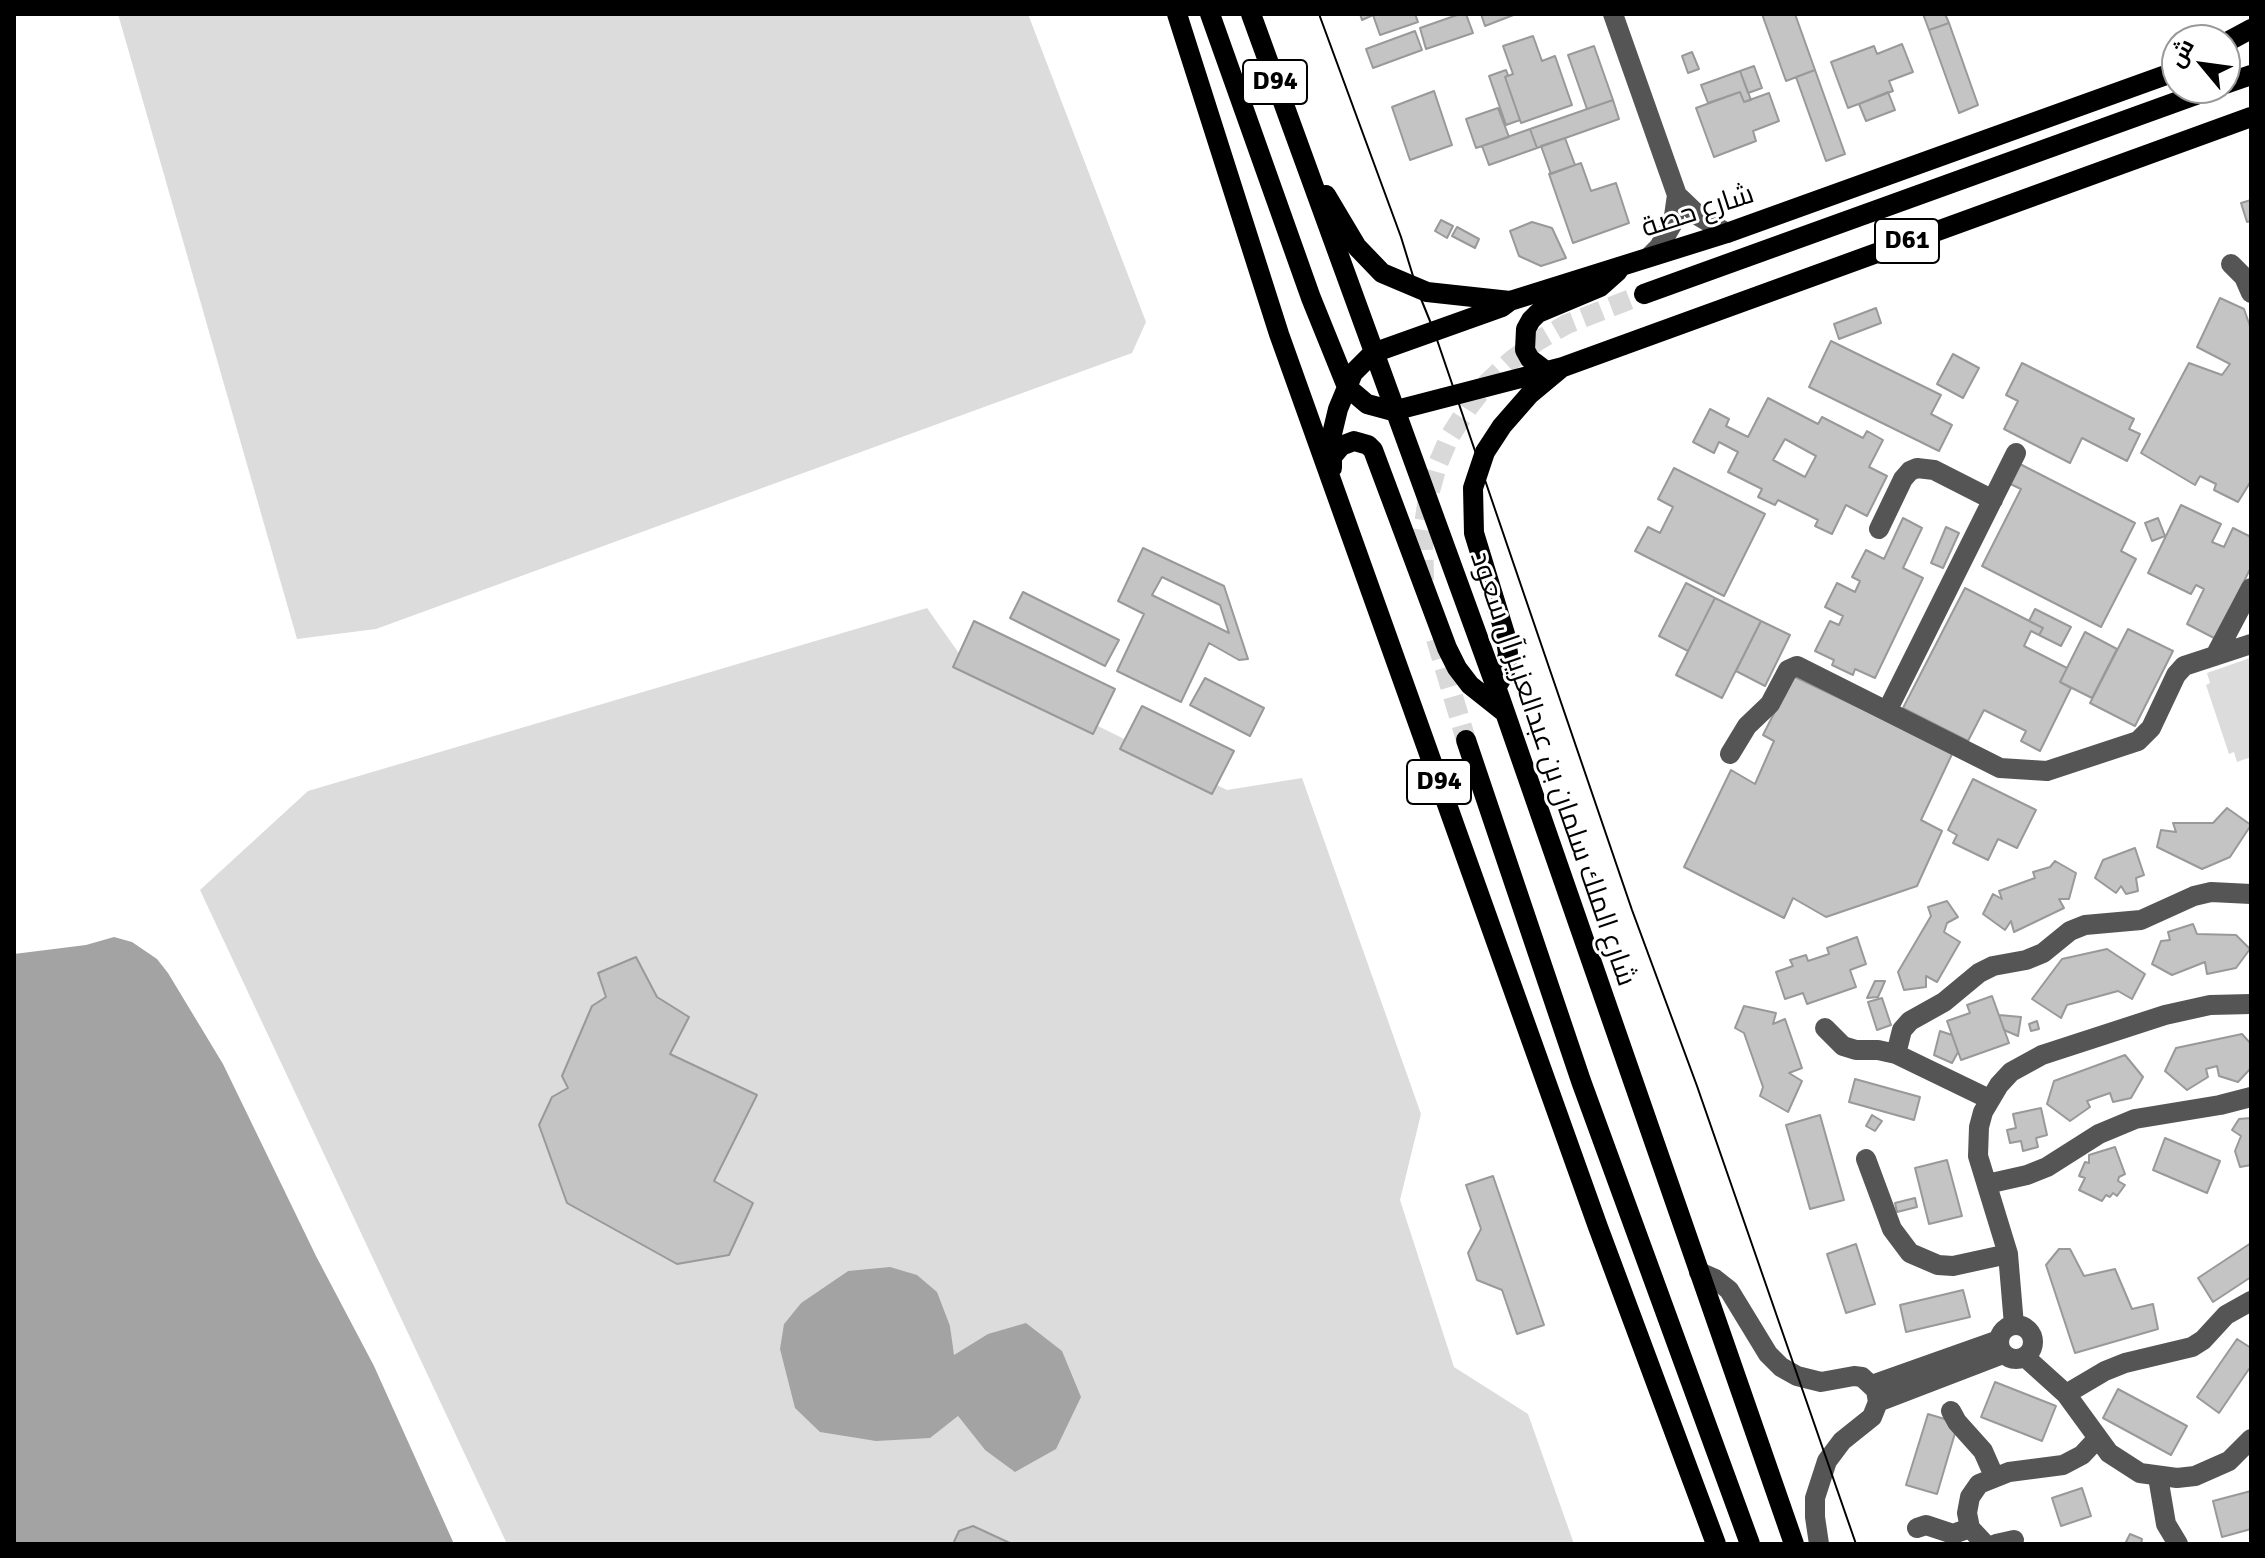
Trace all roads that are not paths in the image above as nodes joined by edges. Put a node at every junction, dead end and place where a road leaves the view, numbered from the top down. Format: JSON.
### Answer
{"nodes":[{"id":1,"x":1177,"y":14,"type":"edge"},
{"id":2,"x":1210,"y":14,"type":"edge"},
{"id":3,"x":1251,"y":14,"type":"edge"},
{"id":4,"x":1613,"y":14,"type":"edge"},
{"id":5,"x":2161,"y":77,"type":"edge"},
{"id":6,"x":2171,"y":104,"type":"edge"},
{"id":7,"x":2251,"y":117,"type":"edge"},
{"id":8,"x":1300,"y":150,"type":"junction"},
{"id":9,"x":1677,"y":195,"type":"junction"},
{"id":10,"x":1727,"y":233,"type":"junction"},
{"id":11,"x":1649,"y":257,"type":"junction"},
{"id":12,"x":2231,"y":264,"type":"dead end"},
{"id":13,"x":1623,"y":266,"type":"junction"},
{"id":14,"x":2251,"y":293,"type":"edge"},
{"id":15,"x":1644,"y":294,"type":"tunnel mouth"},
{"id":16,"x":1510,"y":301,"type":"junction"},
{"id":17,"x":1358,"y":307,"type":"junction"},
{"id":18,"x":1320,"y":320,"type":"junction"},
{"id":19,"x":1373,"y":353,"type":"junction"},
{"id":20,"x":1554,"y":369,"type":"junction"},
{"id":21,"x":1347,"y":387,"type":"junction"},
{"id":22,"x":1393,"y":411,"type":"junction"},
{"id":23,"x":2016,"y":453,"type":"dead end"},
{"id":24,"x":1331,"y":458,"type":"junction"},
{"id":25,"x":1333,"y":486,"type":"junction"},
{"id":26,"x":1993,"y":500,"type":"junction"},
{"id":27,"x":1879,"y":529,"type":"dead end"},
{"id":28,"x":2251,"y":588,"type":"edge"},
{"id":29,"x":2251,"y":644,"type":"edge"},
{"id":30,"x":2215,"y":656,"type":"junction"},
{"id":31,"x":1496,"y":688,"type":"junction"},
{"id":32,"x":1887,"y":711,"type":"junction"},
{"id":33,"x":1504,"y":712,"type":"junction"},
{"id":34,"x":1466,"y":740,"type":"tunnel mouth"},
{"id":35,"x":1730,"y":754,"type":"dead end"},
{"id":36,"x":2251,"y":894,"type":"edge"},
{"id":37,"x":2251,"y":1004,"type":"edge"},
{"id":38,"x":1825,"y":1028,"type":"dead end"},
{"id":39,"x":1896,"y":1054,"type":"junction"},
{"id":40,"x":2251,"y":1097,"type":"edge"},
{"id":41,"x":1989,"y":1099,"type":"junction"},
{"id":42,"x":1866,"y":1159,"type":"dead end"},
{"id":43,"x":1987,"y":1184,"type":"junction"},
{"id":44,"x":2008,"y":1254,"type":"junction"},
{"id":45,"x":1699,"y":1272,"type":"junction"},
{"id":46,"x":2251,"y":1301,"type":"edge"},
{"id":47,"x":2014,"y":1325,"type":"junction"},
{"id":48,"x":2001,"y":1347,"type":"junction"},
{"id":49,"x":2025,"y":1357,"type":"junction"},
{"id":50,"x":1875,"y":1394,"type":"junction"},
{"id":51,"x":2066,"y":1394,"type":"junction"},
{"id":52,"x":1951,"y":1411,"type":"dead end"},
{"id":53,"x":2097,"y":1439,"type":"junction"},
{"id":54,"x":2251,"y":1439,"type":"edge"},
{"id":55,"x":1994,"y":1476,"type":"junction"},
{"id":56,"x":2158,"y":1477,"type":"junction"},
{"id":57,"x":1917,"y":1528,"type":"dead end"},
{"id":58,"x":1970,"y":1528,"type":"junction"},
{"id":59,"x":1716,"y":1544,"type":"edge"},
{"id":60,"x":1750,"y":1544,"type":"edge"},
{"id":61,"x":1794,"y":1544,"type":"edge"},
{"id":62,"x":1819,"y":1544,"type":"edge"},
{"id":63,"x":1985,"y":1544,"type":"edge"},
{"id":64,"x":2178,"y":1544,"type":"edge"}],
"edges":[{"from":1,"to":25,"type":"main road","number":"D94"},
{"from":2,"to":18,"type":"main road"},
{"from":3,"to":8,"type":"main road","name":"شارع الملك سلمان بن عبدالعزيز آل سعود","number":"D94"},
{"from":4,"to":9,"type":"street"},
{"from":5,"to":10,"type":"main road","name":"شارع حصة","number":"D61"},
{"from":6,"to":15,"type":"main road"},
{"from":7,"to":20,"type":"main road","number":"D61"},
{"from":8,"to":16,"type":"main road"},
{"from":8,"to":17,"type":"main road","name":"شارع الملك سلمان بن عبدالعزيز آل سعود","number":"D94"},
{"from":9,"to":10,"type":"street"},
{"from":9,"to":11,"type":"street"},
{"from":10,"to":11,"type":"main road","name":"شارع حصة","number":"D61"},
{"from":11,"to":13,"type":"main road","name":"شارع حصة","number":"D61"},
{"from":12,"to":14,"type":"street"},
{"from":13,"to":16,"type":"main road","name":"شارع حصة","number":"D61"},
{"from":13,"to":20,"type":"main road"},
{"from":16,"to":19,"type":"main road","name":"شارع حصة","number":"D61"},
{"from":17,"to":18,"type":"main road"},
{"from":17,"to":19,"type":"main road","name":"شارع الملك سلمان بن عبدالعزيز آل سعود","number":"D94"},
{"from":18,"to":21,"type":"main road"},
{"from":19,"to":21,"type":"main road"},
{"from":19,"to":22,"type":"main road","name":"شارع الملك سلمان بن عبدالعزيز آل سعود","number":"D94"},
{"from":20,"to":22,"type":"main road"},
{"from":20,"to":31,"type":"main road"},
{"from":21,"to":22,"type":"main road"},
{"from":21,"to":24,"type":"main road"},
{"from":22,"to":31,"type":"main road","name":"شارع الملك سلمان بن عبدالعزيز آل سعود","number":"D94"},
{"from":23,"to":26,"type":"street"},
{"from":24,"to":25,"type":"main road"},
{"from":24,"to":33,"type":"main road"},
{"from":25,"to":59,"type":"main road","number":"D94"},
{"from":26,"to":27,"type":"street"},
{"from":26,"to":32,"type":"street"},
{"from":28,"to":30,"type":"street"},
{"from":29,"to":30,"type":"street"},
{"from":30,"to":32,"type":"street"},
{"from":31,"to":33,"type":"main road","name":"شارع الملك سلمان بن عبدالعزيز آل سعود","number":"D94"},
{"from":32,"to":35,"type":"street"},
{"from":33,"to":45,"type":"main road","name":"شارع الملك سلمان بن عبدالعزيز آل سعود","number":"D94"},
{"from":34,"to":60,"type":"main road"},
{"from":36,"to":39,"type":"street"},
{"from":37,"to":41,"type":"street"},
{"from":38,"to":39,"type":"street"},
{"from":39,"to":41,"type":"street"},
{"from":40,"to":43,"type":"street"},
{"from":41,"to":43,"type":"street"},
{"from":42,"to":44,"type":"street"},
{"from":43,"to":44,"type":"street"},
{"from":44,"to":47,"type":"street"},
{"from":45,"to":50,"type":"street"},
{"from":45,"to":61,"type":"main road","name":"شارع الملك سلمان بن عبدالعزيز آل سعود","number":"D94"},
{"from":46,"to":51,"type":"street"},
{"from":47,"to":48,"type":"street"},
{"from":47,"to":49,"type":"street"},
{"from":48,"to":49,"type":"street"},
{"from":48,"to":50,"type":"street"},
{"from":49,"to":51,"type":"street"},
{"from":50,"to":62,"type":"street"},
{"from":51,"to":53,"type":"street"},
{"from":52,"to":55,"type":"street"},
{"from":53,"to":55,"type":"street"},
{"from":53,"to":56,"type":"street"},
{"from":54,"to":56,"type":"street"},
{"from":55,"to":58,"type":"street"},
{"from":56,"to":64,"type":"street"},
{"from":57,"to":58,"type":"street"},
{"from":58,"to":63,"type":"street"}]}
